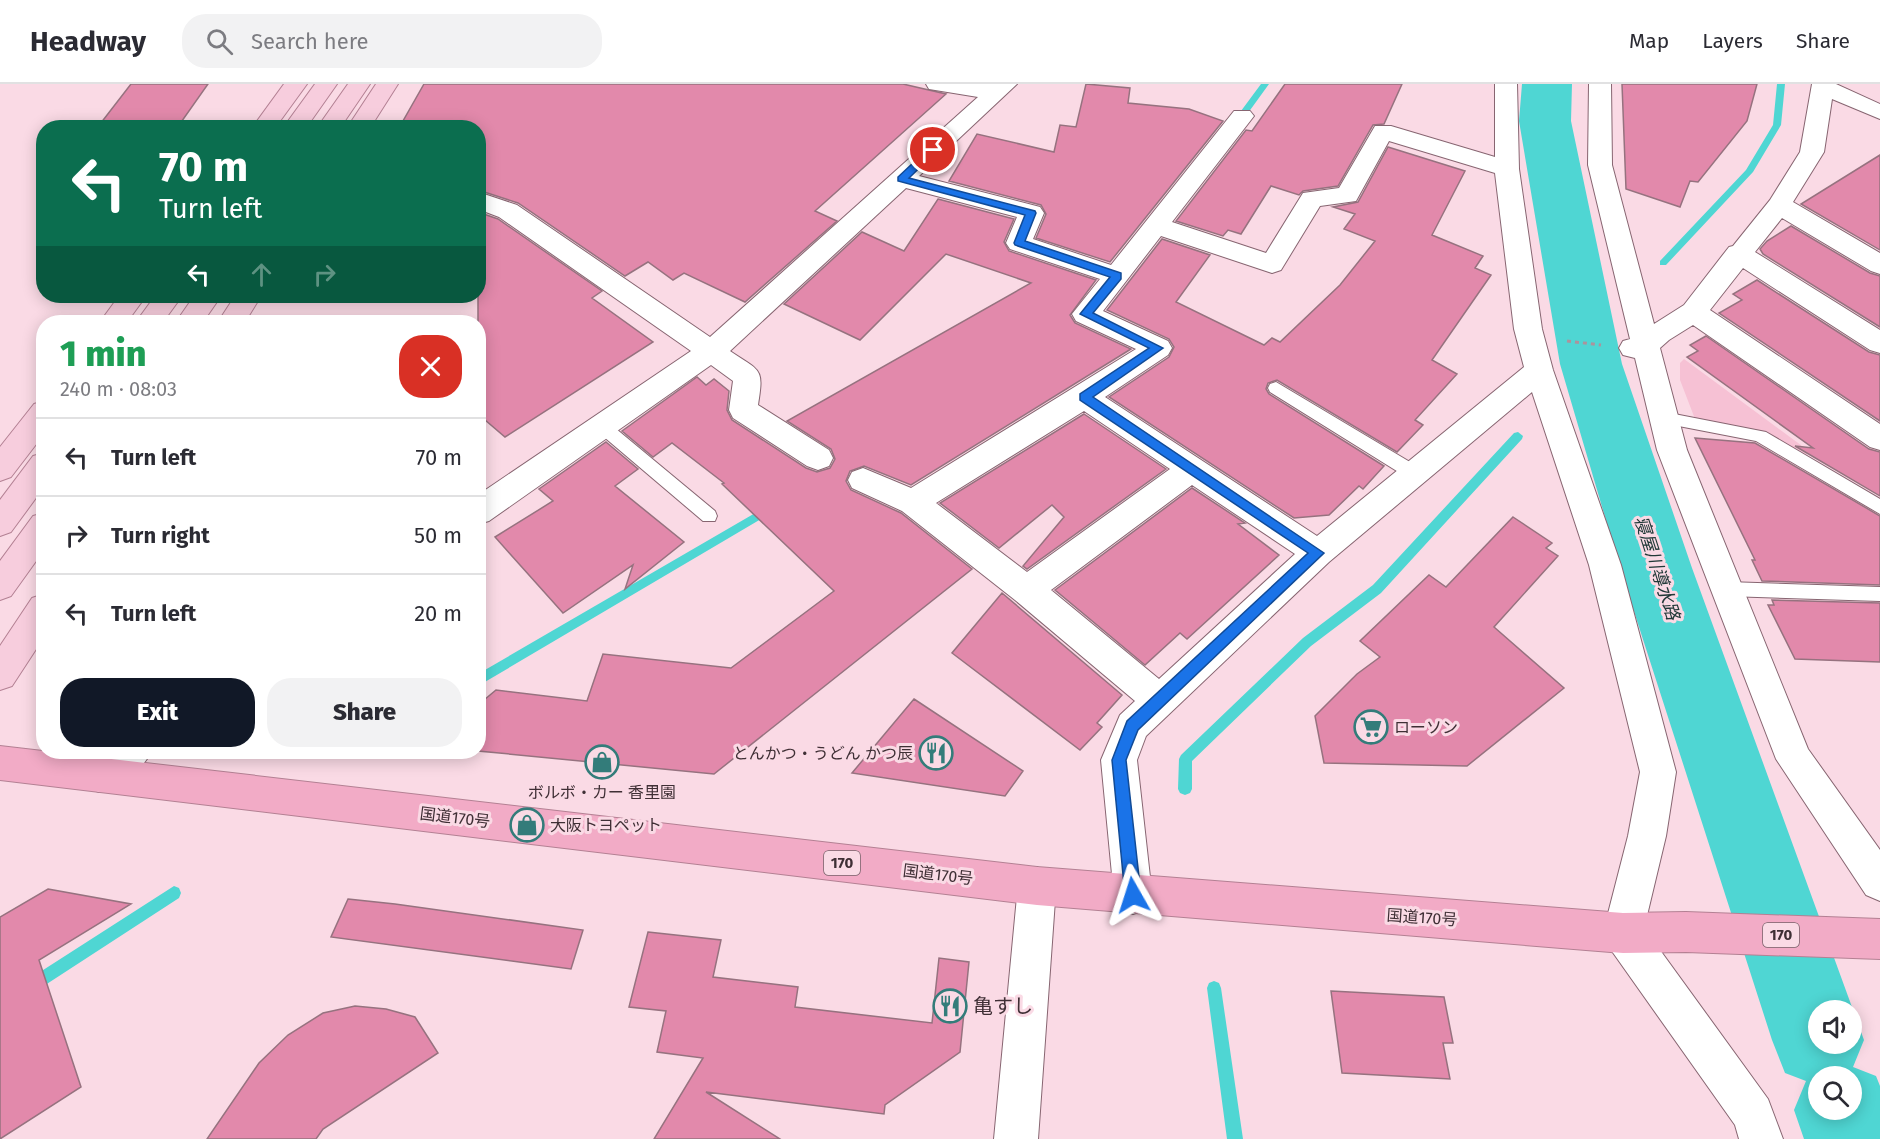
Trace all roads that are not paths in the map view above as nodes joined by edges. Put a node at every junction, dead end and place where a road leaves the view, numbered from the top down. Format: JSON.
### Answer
{"nodes":[{"id":1,"x":296,"y":84,"type":"edge"},
{"id":2,"x":326,"y":84,"type":"edge"},
{"id":3,"x":359,"y":84,"type":"edge"},
{"id":4,"x":387,"y":84,"type":"edge"},
{"id":5,"x":937,"y":84,"type":"edge"},
{"id":6,"x":1506,"y":84,"type":"edge"},
{"id":7,"x":1600,"y":84,"type":"edge"},
{"id":8,"x":1824,"y":86,"type":"edge"},
{"id":9,"x":1001,"y":89,"type":"edge"},
{"id":10,"x":1880,"y":112,"type":"edge"},
{"id":11,"x":1242,"y":116,"type":"dead end"},
{"id":12,"x":269,"y":120,"type":"edge"},
{"id":13,"x":300,"y":120,"type":"edge"},
{"id":14,"x":334,"y":120,"type":"edge"},
{"id":15,"x":363,"y":120,"type":"edge"},
{"id":16,"x":1507,"y":169,"type":"junction"},
{"id":17,"x":901,"y":179,"type":"junction"},
{"id":18,"x":486,"y":203,"type":"edge"},
{"id":19,"x":1779,"y":205,"type":"junction"},
{"id":20,"x":1157,"y":226,"type":"junction"},
{"id":21,"x":1738,"y":253,"type":"junction"},
{"id":22,"x":1880,"y":265,"type":"edge"},
{"id":23,"x":1117,"y":276,"type":"junction"},
{"id":24,"x":128,"y":303,"type":"edge"},
{"id":25,"x":164,"y":303,"type":"edge"},
{"id":26,"x":1694,"y":312,"type":"junction"},
{"id":27,"x":119,"y":315,"type":"edge"},
{"id":28,"x":154,"y":315,"type":"edge"},
{"id":29,"x":1880,"y":344,"type":"edge"},
{"id":30,"x":1640,"y":347,"type":"junction"},
{"id":31,"x":1538,"y":349,"type":"junction"},
{"id":32,"x":712,"y":351,"type":"junction"},
{"id":33,"x":1276,"y":388,"type":"dead end"},
{"id":34,"x":1084,"y":397,"type":"junction"},
{"id":35,"x":1664,"y":418,"type":"junction"},
{"id":36,"x":36,"y":422,"type":"edge"},
{"id":37,"x":603,"y":427,"type":"junction"},
{"id":38,"x":1880,"y":439,"type":"edge"},
{"id":39,"x":818,"y":458,"type":"dead end"},
{"id":40,"x":0,"y":469,"type":"edge"},
{"id":41,"x":1192,"y":469,"type":"junction"},
{"id":42,"x":1414,"y":473,"type":"junction"},
{"id":43,"x":36,"y":475,"type":"edge"},
{"id":44,"x":863,"y":480,"type":"dead end"},
{"id":45,"x":913,"y":502,"type":"junction"},
{"id":46,"x":486,"y":507,"type":"edge"},
{"id":47,"x":1880,"y":507,"type":"edge"},
{"id":48,"x":709,"y":516,"type":"dead end"},
{"id":49,"x":0,"y":523,"type":"edge"},
{"id":50,"x":36,"y":536,"type":"edge"},
{"id":51,"x":1318,"y":553,"type":"junction"},
{"id":52,"x":0,"y":586,"type":"edge"},
{"id":53,"x":1727,"y":589,"type":"junction"},
{"id":54,"x":1027,"y":590,"type":"junction"},
{"id":55,"x":1880,"y":594,"type":"edge"},
{"id":56,"x":36,"y":620,"type":"edge"},
{"id":57,"x":0,"y":675,"type":"edge"},
{"id":58,"x":1159,"y":700,"type":"junction"},
{"id":59,"x":123,"y":759,"type":"edge"},
{"id":60,"x":0,"y":763,"type":"edge"},
{"id":61,"x":99,"y":775,"type":"junction"},
{"id":62,"x":1880,"y":882,"type":"edge"},
{"id":63,"x":1038,"y":886,"type":"junction"},
{"id":64,"x":1133,"y":895,"type":"junction"},
{"id":65,"x":1623,"y":933,"type":"junction"},
{"id":66,"x":1878,"y":939,"type":"edge"},
{"id":67,"x":1016,"y":1139,"type":"edge"},
{"id":68,"x":1761,"y":1139,"type":"edge"}],
"edges":[{"from":1,"to":12,"type":"main road"},
{"from":2,"to":13,"type":"main road"},
{"from":3,"to":14,"type":"main road"},
{"from":4,"to":15,"type":"main road"},
{"from":5,"to":9,"type":"street"},
{"from":6,"to":16,"type":"street"},
{"from":7,"to":30,"type":"street"},
{"from":8,"to":10,"type":"street"},
{"from":8,"to":19,"type":"street"},
{"from":9,"to":17,"type":"street"},
{"from":11,"to":20,"type":"street"},
{"from":16,"to":20,"type":"street"},
{"from":16,"to":31,"type":"street"},
{"from":17,"to":23,"type":"street"},
{"from":17,"to":32,"type":"street"},
{"from":18,"to":32,"type":"street"},
{"from":19,"to":21,"type":"street"},
{"from":19,"to":22,"type":"street"},
{"from":20,"to":23,"type":"street"},
{"from":21,"to":26,"type":"street"},
{"from":21,"to":29,"type":"street"},
{"from":23,"to":34,"type":"street"},
{"from":24,"to":27,"type":"main road"},
{"from":25,"to":28,"type":"main road"},
{"from":26,"to":30,"type":"street"},
{"from":26,"to":38,"type":"street"},
{"from":30,"to":35,"type":"street"},
{"from":31,"to":42,"type":"street"},
{"from":31,"to":65,"type":"street"},
{"from":32,"to":37,"type":"street"},
{"from":32,"to":39,"type":"street"},
{"from":33,"to":42,"type":"lane"},
{"from":34,"to":41,"type":"street"},
{"from":34,"to":45,"type":"street"},
{"from":35,"to":47,"type":"lane"},
{"from":35,"to":53,"type":"street"},
{"from":36,"to":40,"type":"main road"},
{"from":37,"to":46,"type":"street"},
{"from":37,"to":48,"type":"lane"},
{"from":41,"to":51,"type":"street"},
{"from":41,"to":54,"type":"street"},
{"from":42,"to":51,"type":"street"},
{"from":43,"to":49,"type":"main road"},
{"from":44,"to":45,"type":"street"},
{"from":45,"to":54,"type":"street"},
{"from":50,"to":52,"type":"main road"},
{"from":51,"to":58,"type":"street"},
{"from":53,"to":55,"type":"lane"},
{"from":53,"to":62,"type":"street"},
{"from":54,"to":58,"type":"street"},
{"from":56,"to":57,"type":"main road"},
{"from":58,"to":64,"type":"street"},
{"from":59,"to":61,"type":"street"},
{"from":60,"to":61,"type":"highway","name":"国道170号","number":"170"},
{"from":61,"to":63,"type":"highway","name":"国道170号","number":"170"},
{"from":63,"to":64,"type":"highway","name":"国道170号","number":"170"},
{"from":63,"to":67,"type":"street"},
{"from":64,"to":65,"type":"highway","name":"国道170号","number":"170"},
{"from":65,"to":66,"type":"highway","name":"国道170号","number":"170"},
{"from":65,"to":68,"type":"street"}]}
